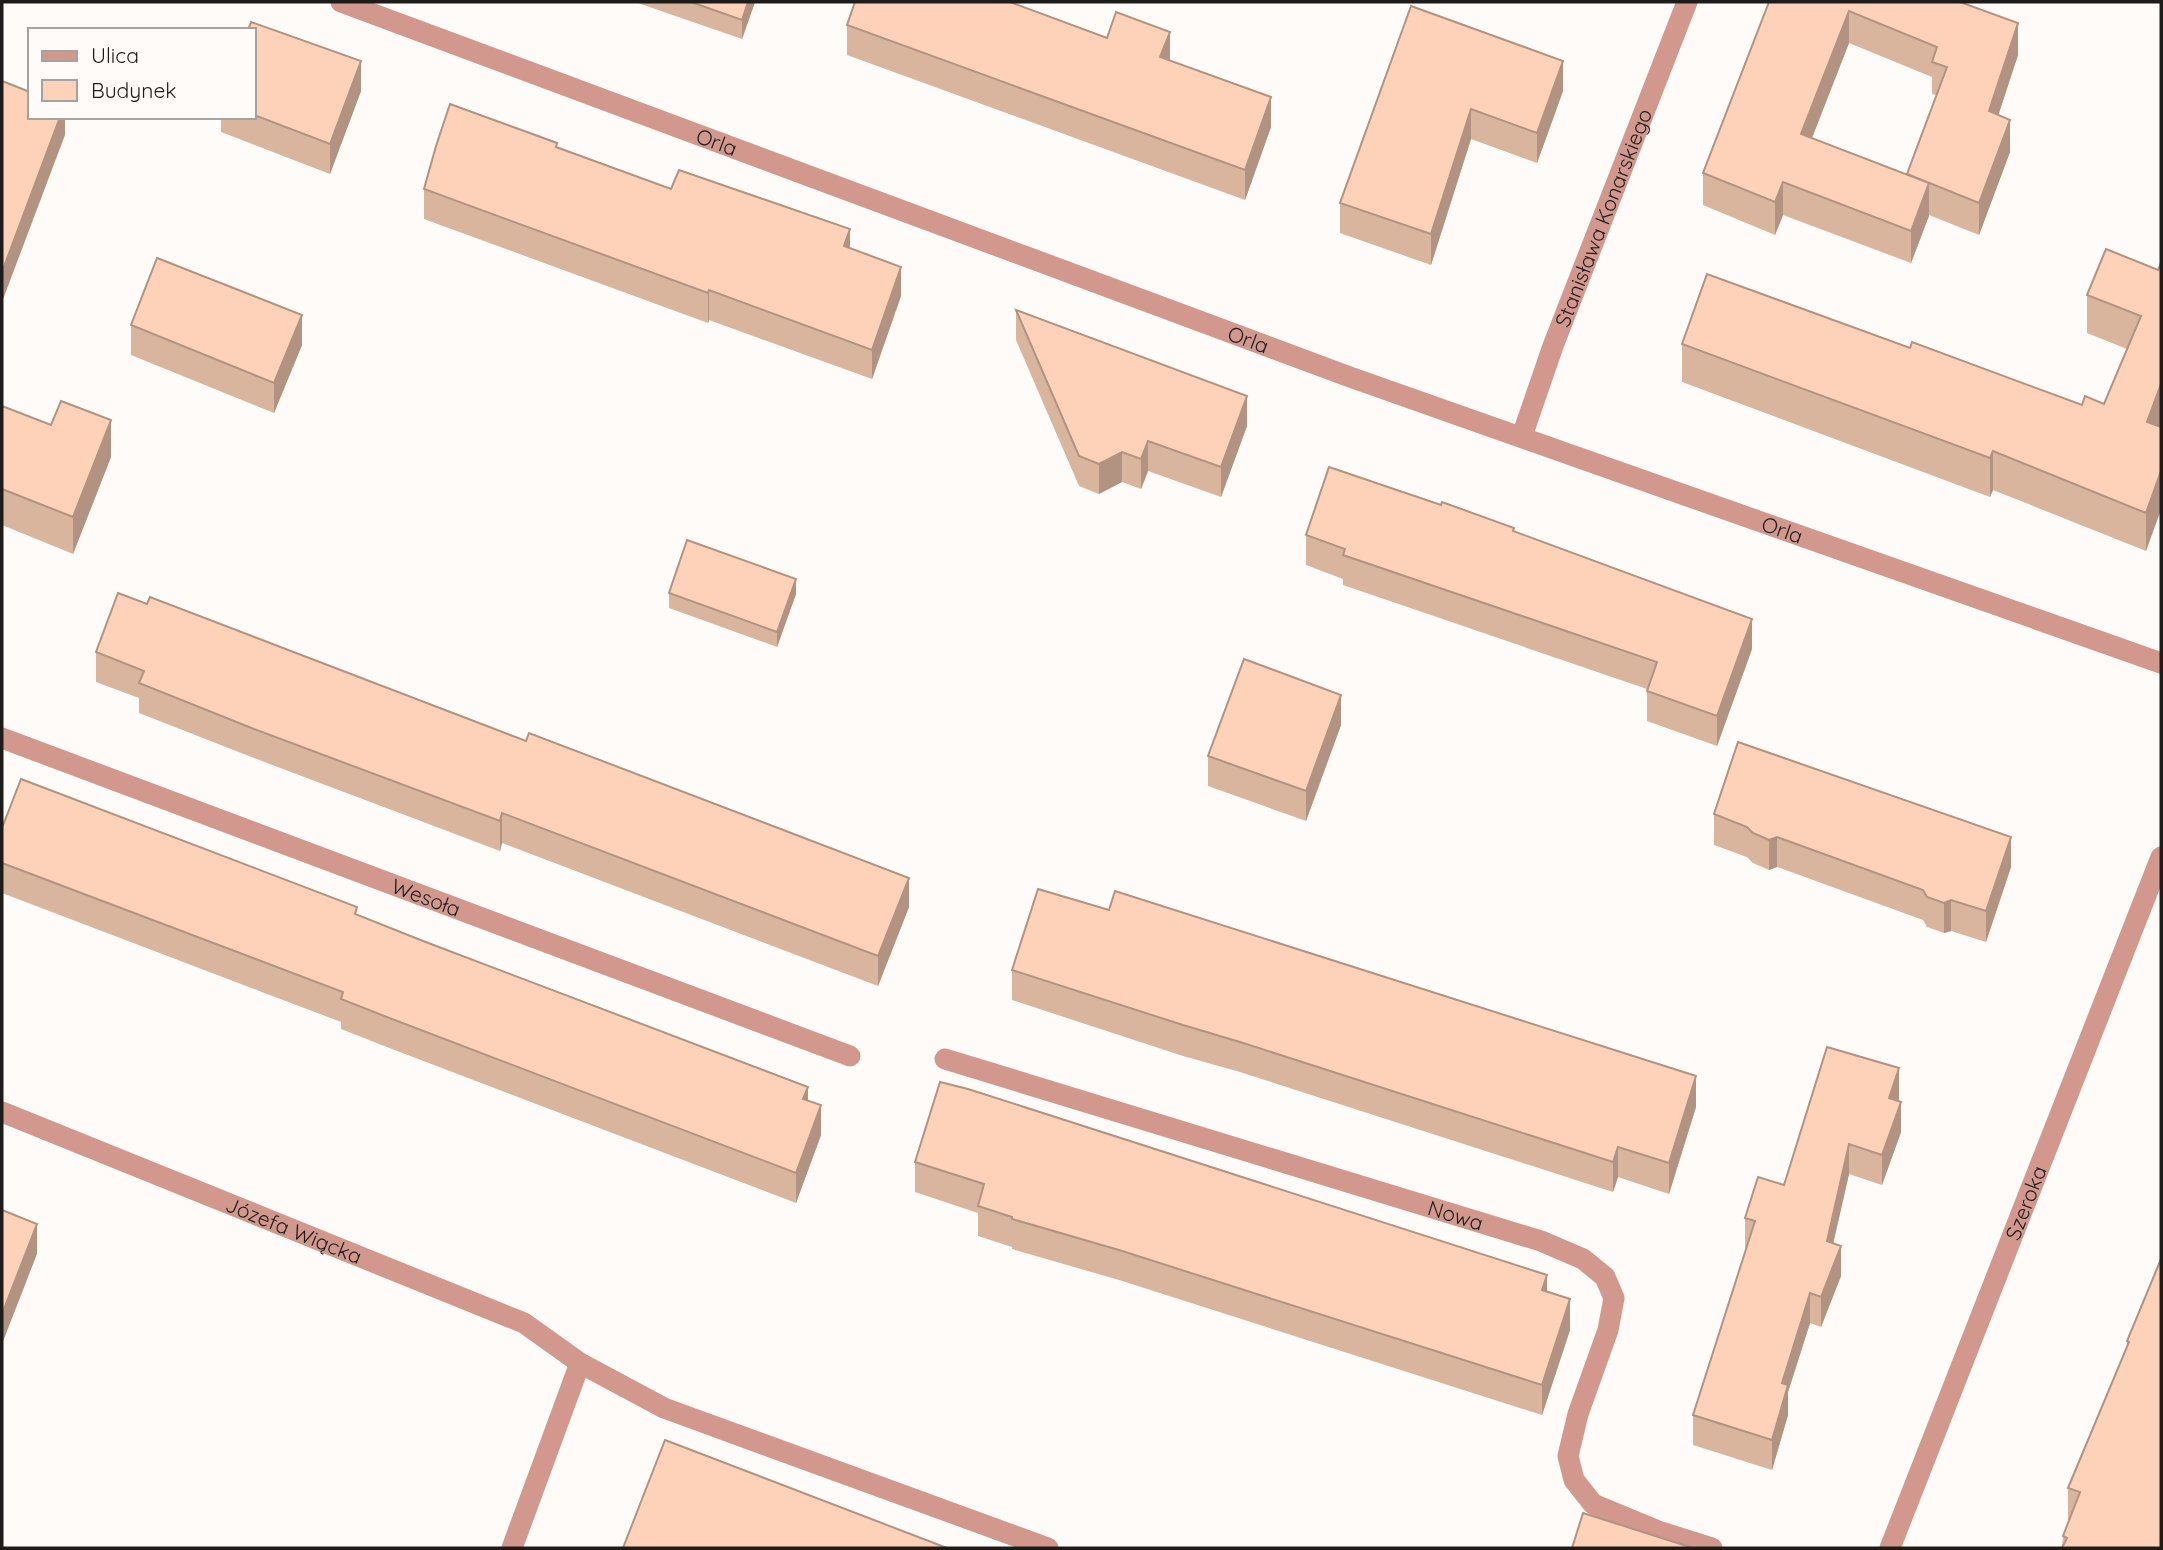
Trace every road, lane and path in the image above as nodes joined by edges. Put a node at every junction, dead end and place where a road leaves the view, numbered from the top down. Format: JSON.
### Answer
{"nodes":[{"id":1,"x":341,"y":2,"type":"edge"},
{"id":2,"x":1687,"y":2,"type":"edge"},
{"id":3,"x":1522,"y":436,"type":"junction"},
{"id":4,"x":2161,"y":663,"type":"edge"},
{"id":5,"x":2,"y":738,"type":"edge"},
{"id":6,"x":2161,"y":857,"type":"edge"},
{"id":7,"x":850,"y":1056,"type":"dead end"},
{"id":8,"x":945,"y":1059,"type":"dead end"},
{"id":9,"x":2,"y":1112,"type":"edge"},
{"id":10,"x":580,"y":1363,"type":"junction"},
{"id":11,"x":512,"y":1548,"type":"edge"},
{"id":12,"x":1048,"y":1548,"type":"edge"},
{"id":13,"x":1712,"y":1548,"type":"edge"},
{"id":14,"x":1890,"y":1548,"type":"edge"}],
"edges":[{"from":1,"to":3,"type":"street","name":"Orla"},
{"from":2,"to":3,"type":"street","name":"Stanisława Konarskiego"},
{"from":3,"to":4,"type":"street","name":"Orla"},
{"from":5,"to":7,"type":"street","name":"Wesoła"},
{"from":6,"to":14,"type":"street","name":"Szeroka"},
{"from":8,"to":13,"type":"street","name":"Nowa"},
{"from":9,"to":10,"type":"street","name":"Józefa Wiącka"},
{"from":10,"to":11,"type":"street"},
{"from":10,"to":12,"type":"street","name":"Józefa Wiącka"}]}
